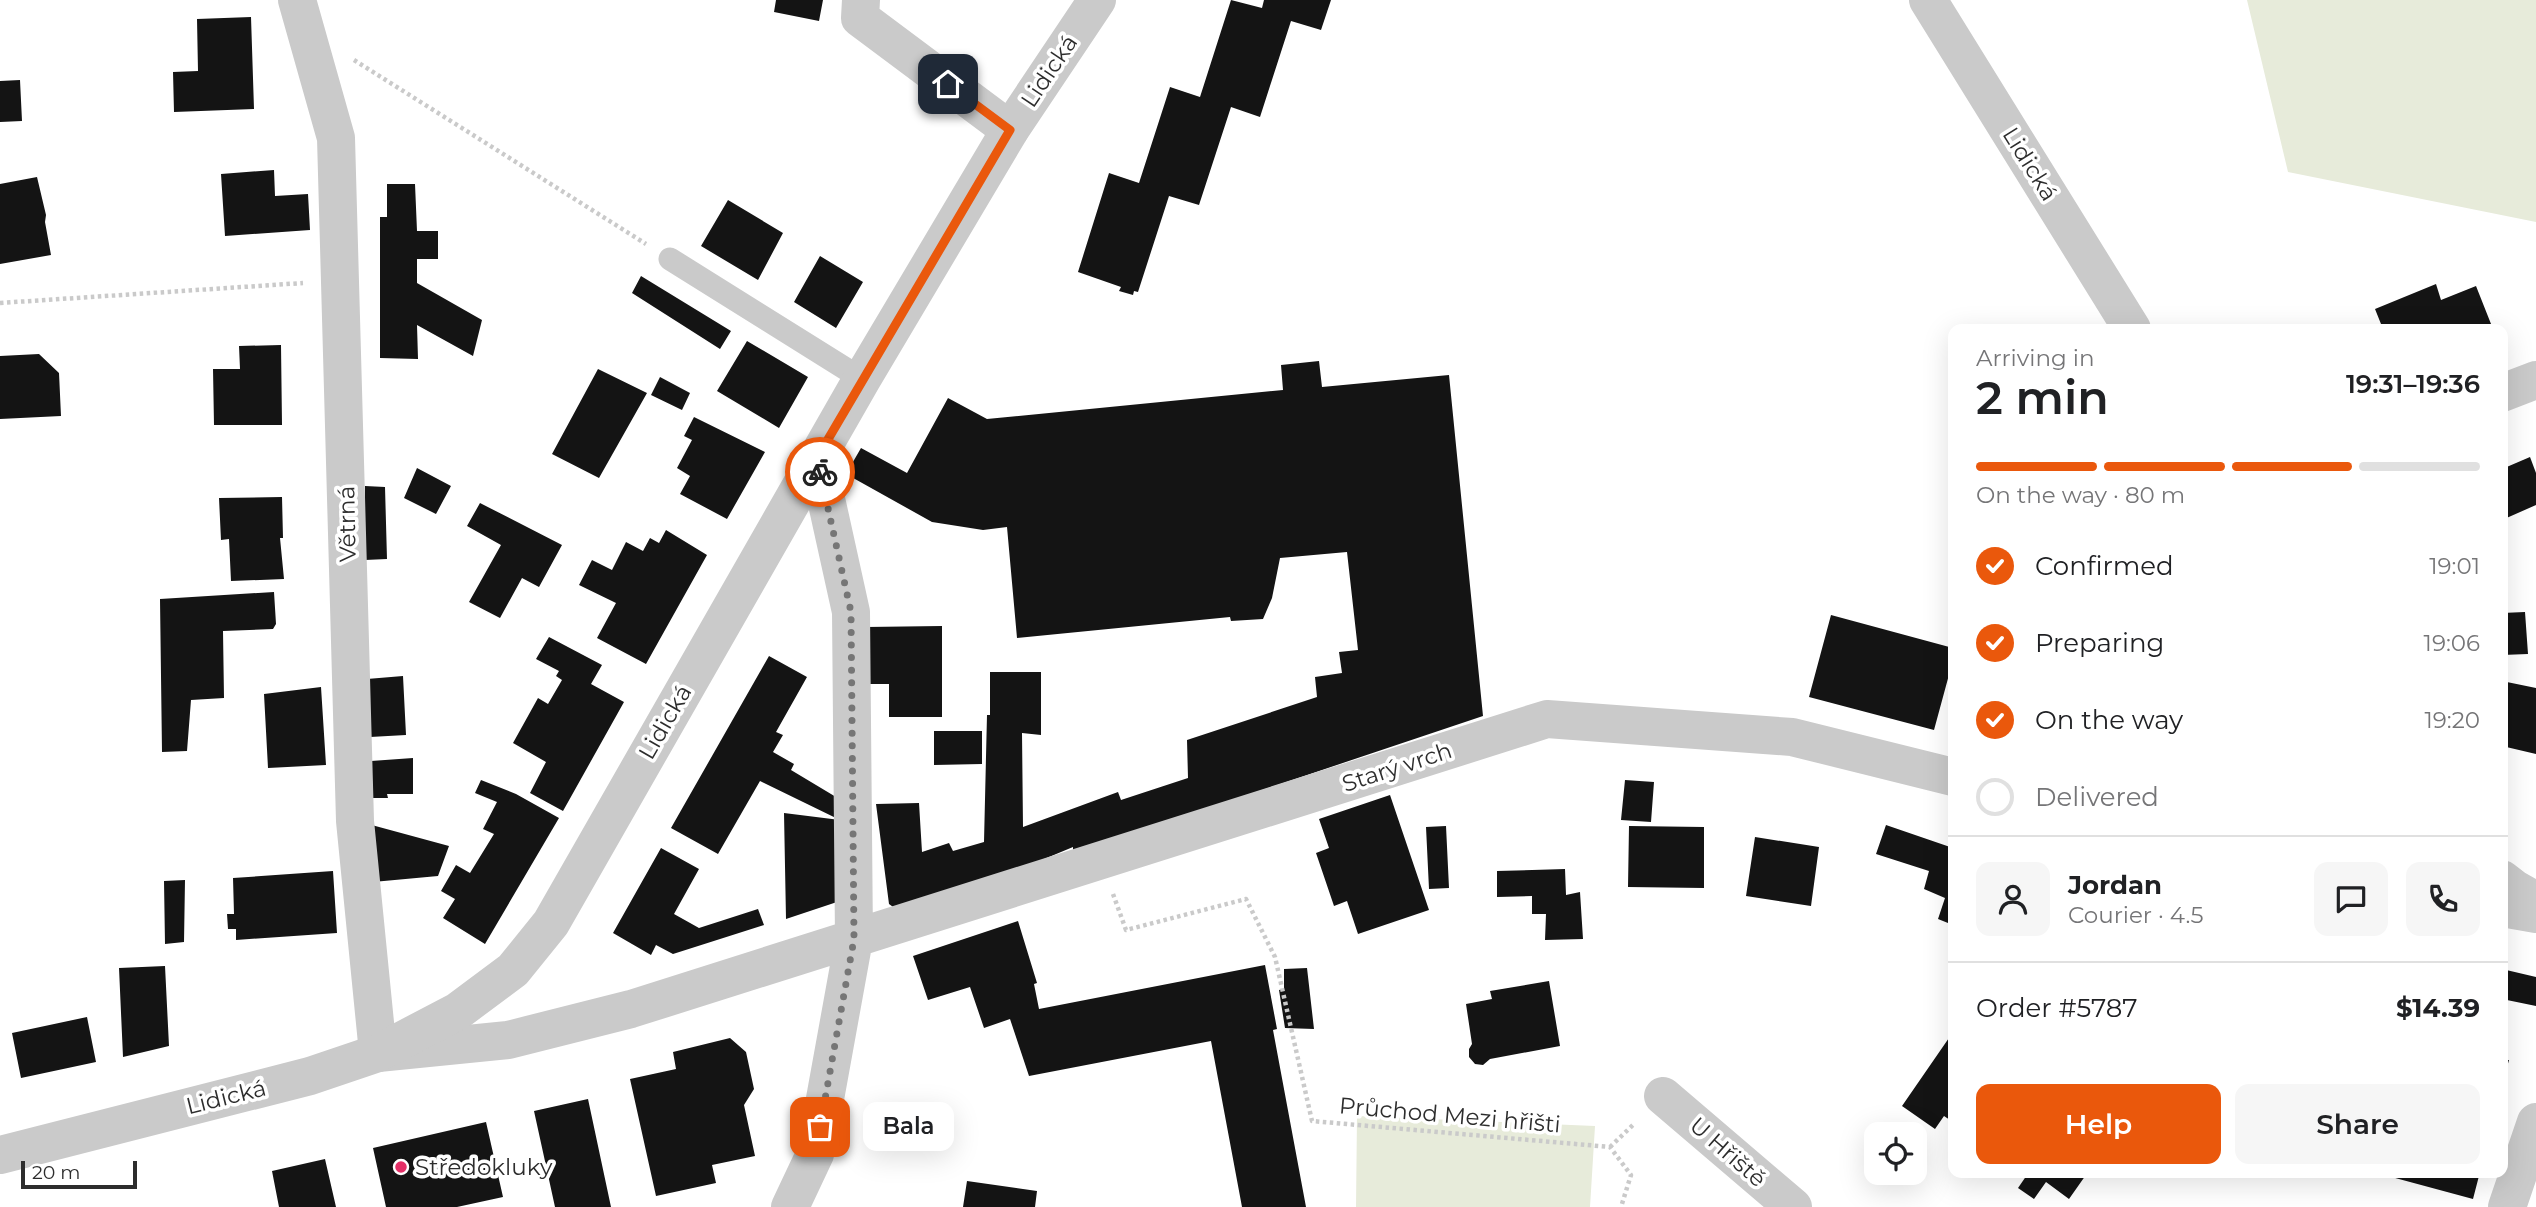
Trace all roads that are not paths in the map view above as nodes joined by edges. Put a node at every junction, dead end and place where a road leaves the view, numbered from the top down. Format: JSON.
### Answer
{"nodes":[{"id":1,"x":861,"y":0,"type":"edge"},
{"id":2,"x":1097,"y":0,"type":"edge"},
{"id":3,"x":1928,"y":0,"type":"edge"},
{"id":4,"x":301,"y":15,"type":"edge"},
{"id":5,"x":1010,"y":130,"type":"junction"},
{"id":6,"x":670,"y":259,"type":"road end"},
{"id":7,"x":2129,"y":324,"type":"edge"},
{"id":8,"x":862,"y":379,"type":"junction"},
{"id":9,"x":2536,"y":380,"type":"edge"},
{"id":10,"x":2508,"y":391,"type":"edge"},
{"id":11,"x":817,"y":458,"type":"junction"},
{"id":12,"x":1948,"y":776,"type":"edge"},
{"id":13,"x":2508,"y":884,"type":"edge"},
{"id":14,"x":2536,"y":901,"type":"edge"},
{"id":15,"x":2508,"y":909,"type":"edge"},
{"id":16,"x":2536,"y":914,"type":"edge"},
{"id":17,"x":854,"y":939,"type":"junction"},
{"id":18,"x":377,"y":1053,"type":"junction"},
{"id":19,"x":1663,"y":1096,"type":"dead end"},
{"id":20,"x":2536,"y":1122,"type":"edge"},
{"id":21,"x":0,"y":1155,"type":"edge"},
{"id":22,"x":790,"y":1207,"type":"edge"},
{"id":23,"x":1793,"y":1207,"type":"edge"},
{"id":24,"x":2507,"y":1207,"type":"edge"}],
"edges":[{"from":1,"to":5,"type":"street"},
{"from":2,"to":5,"type":"street","name":"Lidická"},
{"from":3,"to":7,"type":"street","name":"Lidická"},
{"from":4,"to":18,"type":"street","name":"Větrná"},
{"from":5,"to":8,"type":"street","name":"Lidická"},
{"from":6,"to":8,"type":"lane"},
{"from":8,"to":11,"type":"street","name":"Lidická"},
{"from":9,"to":10,"type":"street"},
{"from":11,"to":17,"type":"street"},
{"from":11,"to":18,"type":"street","name":"Lidická"},
{"from":12,"to":17,"type":"street","name":"Starý vrch"},
{"from":13,"to":14,"type":"street"},
{"from":15,"to":16,"type":"street"},
{"from":17,"to":18,"type":"street","name":"Starý vrch"},
{"from":17,"to":22,"type":"street"},
{"from":18,"to":21,"type":"street","name":"Lidická"},
{"from":19,"to":23,"type":"street","name":"U Hřiště"},
{"from":20,"to":24,"type":"street"}]}
